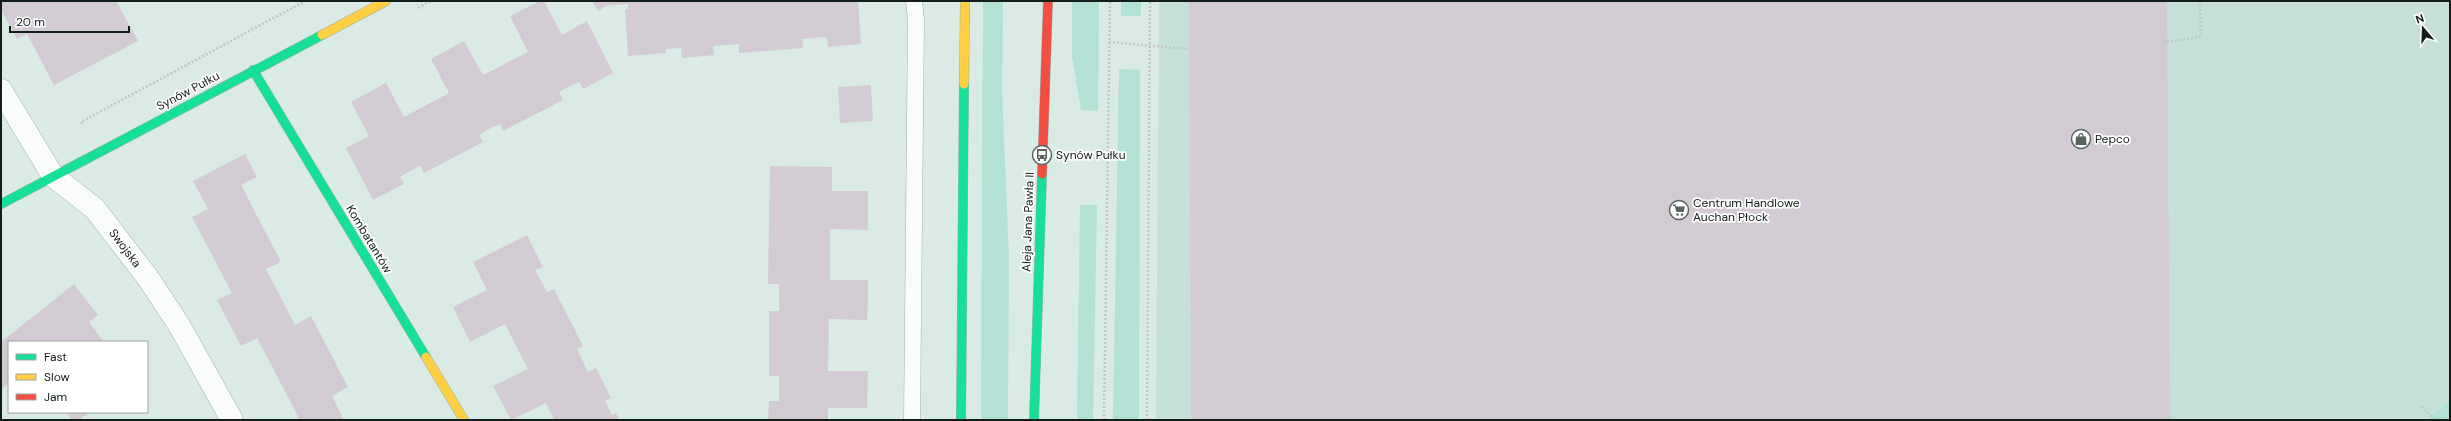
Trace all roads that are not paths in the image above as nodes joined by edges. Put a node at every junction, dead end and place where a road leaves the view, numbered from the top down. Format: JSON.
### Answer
{"nodes":[{"id":1,"x":386,"y":1,"type":"edge"},
{"id":2,"x":914,"y":1,"type":"edge"},
{"id":3,"x":965,"y":1,"type":"edge"},
{"id":4,"x":1048,"y":1,"type":"edge"},
{"id":5,"x":253,"y":70,"type":"junction"},
{"id":6,"x":1,"y":90,"type":"edge"},
{"id":7,"x":53,"y":176,"type":"junction"},
{"id":8,"x":1,"y":204,"type":"edge"},
{"id":9,"x":232,"y":420,"type":"edge"},
{"id":10,"x":464,"y":420,"type":"edge"},
{"id":11,"x":912,"y":420,"type":"edge"},
{"id":12,"x":961,"y":420,"type":"edge"},
{"id":13,"x":1034,"y":420,"type":"edge"}],
"edges":[{"from":1,"to":5,"type":"street","name":"Synów Pułku"},
{"from":2,"to":11,"type":"lane"},
{"from":3,"to":12,"type":"street"},
{"from":4,"to":13,"type":"street","name":"Aleja Jana Pawła II"},
{"from":5,"to":7,"type":"street","name":"Synów Pułku"},
{"from":5,"to":10,"type":"street","name":"Kombatantów"},
{"from":6,"to":7,"type":"street","name":"Swojska"},
{"from":7,"to":8,"type":"street","name":"Synów Pułku"},
{"from":7,"to":9,"type":"street","name":"Swojska"}]}
